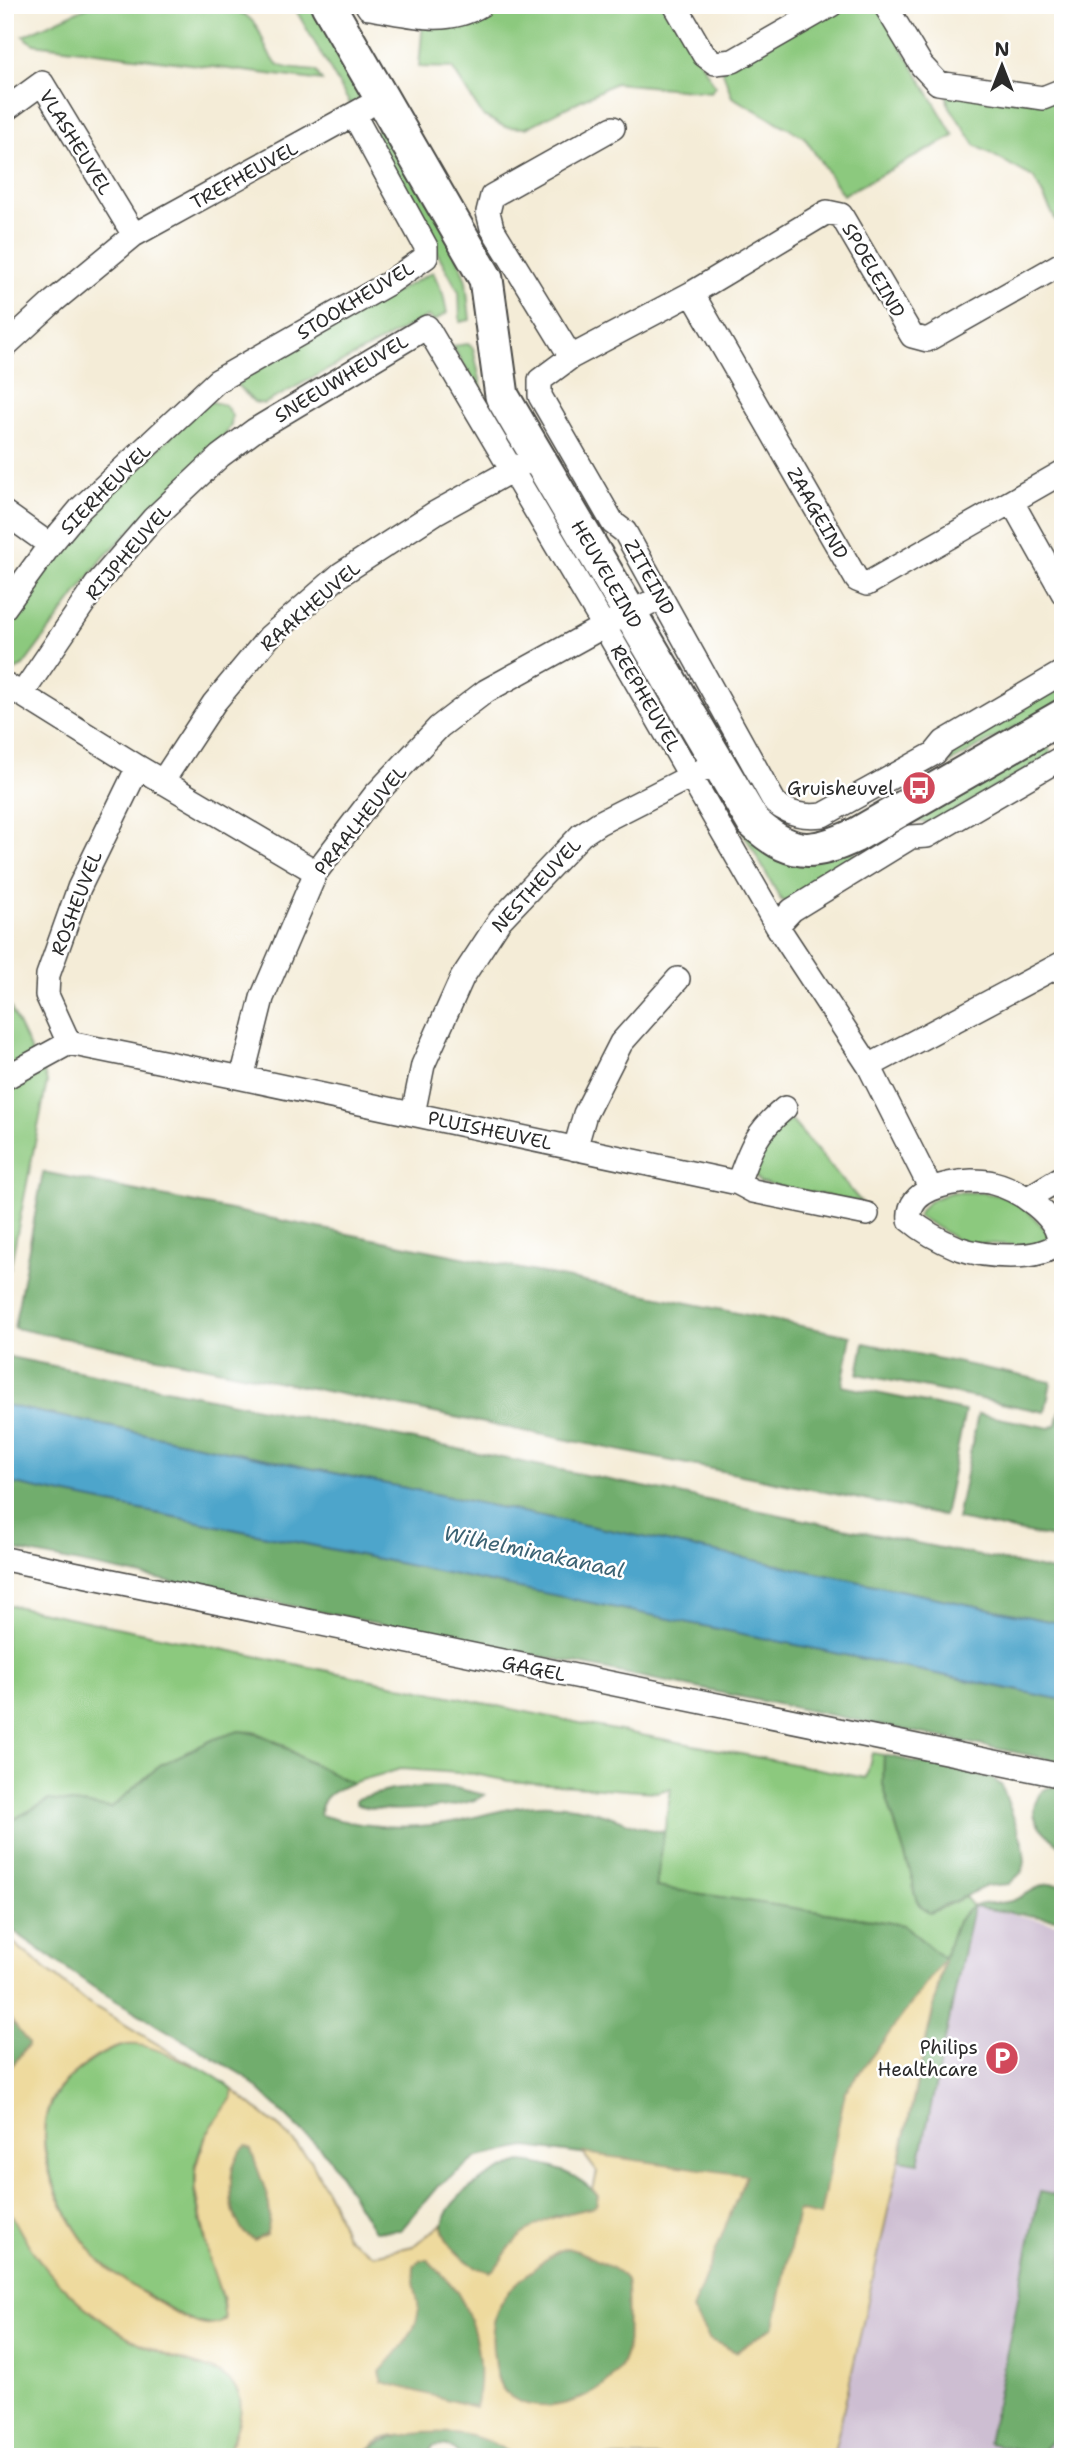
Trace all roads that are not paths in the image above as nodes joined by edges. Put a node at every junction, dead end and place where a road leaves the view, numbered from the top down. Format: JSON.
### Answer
{"nodes":[{"id":1,"x":328,"y":5,"type":"edge"},
{"id":2,"x":367,"y":5,"type":"edge"},
{"id":3,"x":481,"y":5,"type":"edge"},
{"id":4,"x":675,"y":5,"type":"edge"},
{"id":5,"x":831,"y":5,"type":"edge"},
{"id":6,"x":885,"y":5,"type":"edge"},
{"id":7,"x":1063,"y":90,"type":"edge"},
{"id":8,"x":368,"y":107,"type":"junction"},
{"id":9,"x":5,"y":110,"type":"edge"},
{"id":10,"x":613,"y":128,"type":"dead end"},
{"id":11,"x":134,"y":235,"type":"junction"},
{"id":12,"x":1063,"y":263,"type":"edge"},
{"id":13,"x":692,"y":293,"type":"junction"},
{"id":14,"x":5,"y":346,"type":"edge"},
{"id":15,"x":570,"y":358,"type":"junction"},
{"id":16,"x":217,"y":381,"type":"joint"},
{"id":17,"x":255,"y":430,"type":"joint"},
{"id":18,"x":525,"y":463,"type":"junction"},
{"id":19,"x":1063,"y":472,"type":"edge"},
{"id":20,"x":1012,"y":502,"type":"junction"},
{"id":21,"x":5,"y":513,"type":"edge"},
{"id":22,"x":50,"y":545,"type":"junction"},
{"id":23,"x":1063,"y":593,"type":"edge"},
{"id":24,"x":661,"y":597,"type":"junction"},
{"id":25,"x":5,"y":607,"type":"edge"},
{"id":26,"x":617,"y":620,"type":"junction"},
{"id":27,"x":1063,"y":672,"type":"edge"},
{"id":28,"x":14,"y":689,"type":"edge"},
{"id":29,"x":1059,"y":726,"type":"edge"},
{"id":30,"x":1063,"y":757,"type":"edge"},
{"id":31,"x":138,"y":767,"type":"junction"},
{"id":32,"x":705,"y":769,"type":"junction"},
{"id":33,"x":163,"y":782,"type":"junction"},
{"id":34,"x":316,"y":872,"type":"junction"},
{"id":35,"x":777,"y":926,"type":"junction"},
{"id":36,"x":1063,"y":963,"type":"edge"},
{"id":37,"x":678,"y":979,"type":"dead end"},
{"id":38,"x":69,"y":1042,"type":"junction"},
{"id":39,"x":869,"y":1066,"type":"junction"},
{"id":40,"x":5,"y":1078,"type":"edge"},
{"id":41,"x":242,"y":1078,"type":"junction"},
{"id":42,"x":785,"y":1108,"type":"dead end"},
{"id":43,"x":413,"y":1114,"type":"junction"},
{"id":44,"x":575,"y":1149,"type":"junction"},
{"id":45,"x":1063,"y":1177,"type":"edge"},
{"id":46,"x":738,"y":1184,"type":"junction"},
{"id":47,"x":931,"y":1189,"type":"junction"},
{"id":48,"x":1028,"y":1198,"type":"junction"},
{"id":49,"x":867,"y":1214,"type":"dead end"},
{"id":50,"x":1061,"y":1243,"type":"edge"},
{"id":51,"x":5,"y":1559,"type":"edge"},
{"id":52,"x":1063,"y":1776,"type":"edge"}],
"edges":[{"from":1,"to":8,"type":"street","name":"HEUVELEIND"},
{"from":2,"to":3,"type":"street"},
{"from":4,"to":5,"type":"street"},
{"from":6,"to":7,"type":"street"},
{"from":8,"to":11,"type":"street","name":"TREFHEUVEL"},
{"from":8,"to":16,"type":"street","name":"STOOKHEUVEL"},
{"from":8,"to":18,"type":"street","name":"HEUVELEIND"},
{"from":9,"to":11,"type":"street","name":"VLASHEUVEL"},
{"from":10,"to":15,"type":"street"},
{"from":11,"to":14,"type":"street","name":"TREFHEUVEL"},
{"from":12,"to":13,"type":"street","name":"SPOELEIND"},
{"from":13,"to":15,"type":"street","name":"SPOELEIND"},
{"from":13,"to":20,"type":"street","name":"ZAAGEIND"},
{"from":15,"to":24,"type":"street","name":"ZITEIND"},
{"from":16,"to":22,"type":"street","name":"SIERHEUVEL"},
{"from":17,"to":18,"type":"street","name":"SNEEUWHEUVEL"},
{"from":17,"to":28,"type":"street","name":"RIJPHEUVEL"},
{"from":18,"to":26,"type":"street","name":"HEUVELEIND"},
{"from":18,"to":33,"type":"street","name":"RAAKHEUVEL"},
{"from":19,"to":20,"type":"street"},
{"from":20,"to":23,"type":"street"},
{"from":21,"to":22,"type":"street"},
{"from":22,"to":25,"type":"street","name":"SIERHEUVEL"},
{"from":24,"to":26,"type":"street","name":"PRAALHEUVEL"},
{"from":24,"to":27,"type":"street","name":"ZITEIND"},
{"from":26,"to":32,"type":"street","name":"HEUVELEIND"},
{"from":26,"to":34,"type":"street","name":"PRAALHEUVEL"},
{"from":28,"to":31,"type":"street","name":"RIJPHEUVEL"},
{"from":29,"to":32,"type":"street","name":"HEUVELEIND"},
{"from":30,"to":35,"type":"street"},
{"from":31,"to":33,"type":"street","name":"RIJPHEUVEL"},
{"from":31,"to":38,"type":"street","name":"ROSHEUVEL"},
{"from":32,"to":35,"type":"street"},
{"from":32,"to":43,"type":"street","name":"NESTHEUVEL"},
{"from":33,"to":34,"type":"street","name":"RIJPHEUVEL"},
{"from":34,"to":41,"type":"street","name":"PRAALHEUVEL"},
{"from":35,"to":39,"type":"street"},
{"from":36,"to":39,"type":"street"},
{"from":37,"to":44,"type":"street"},
{"from":38,"to":40,"type":"street"},
{"from":38,"to":41,"type":"street"},
{"from":39,"to":47,"type":"street"},
{"from":41,"to":43,"type":"street","name":"PLUISHEUVEL"},
{"from":42,"to":46,"type":"street"},
{"from":43,"to":44,"type":"street","name":"PLUISHEUVEL"},
{"from":44,"to":46,"type":"street","name":"PLUISHEUVEL"},
{"from":45,"to":48,"type":"street"},
{"from":46,"to":49,"type":"street","name":"PLUISHEUVEL"},
{"from":47,"to":48,"type":"street"},
{"from":47,"to":50,"type":"street"},
{"from":48,"to":50,"type":"street"},
{"from":51,"to":52,"type":"street","name":"GAGEL"}]}
